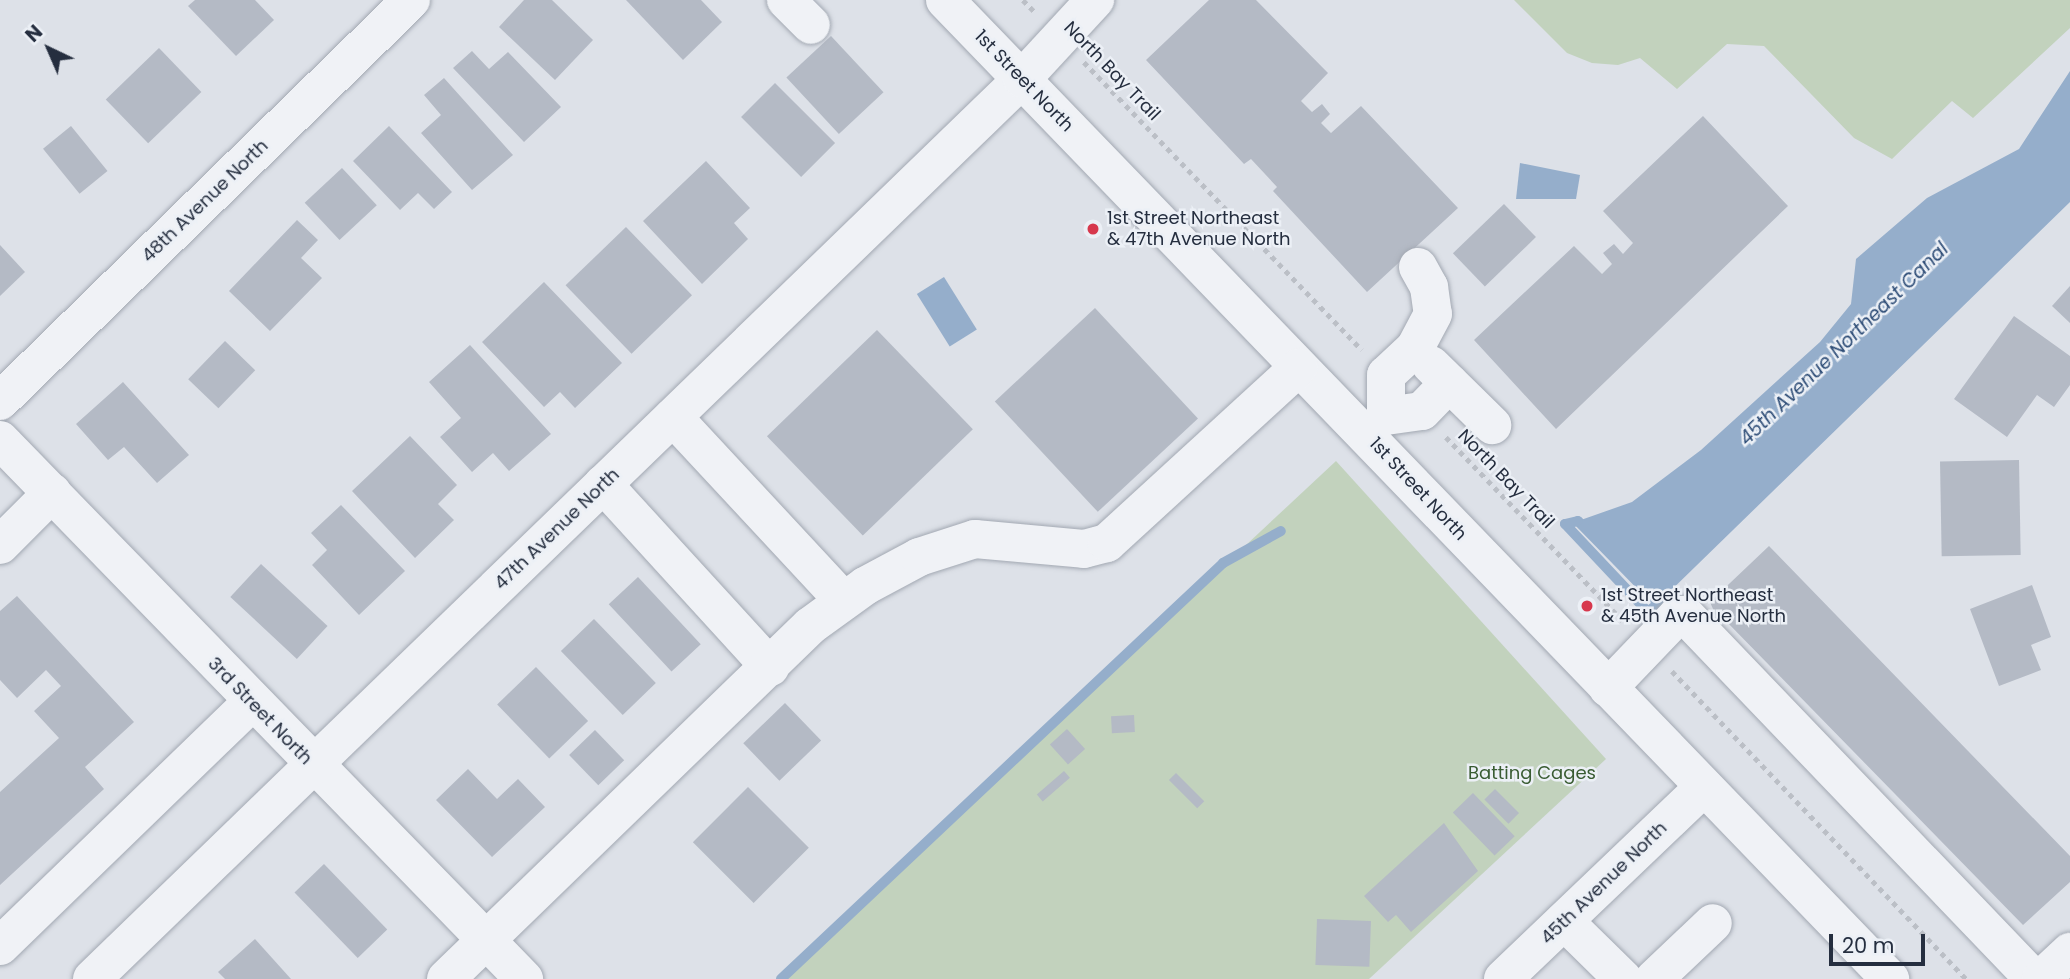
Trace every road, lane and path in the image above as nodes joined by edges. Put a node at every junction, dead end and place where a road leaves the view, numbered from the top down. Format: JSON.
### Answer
{"nodes":[{"id":1,"x":411,"y":0,"type":"edge"},
{"id":2,"x":945,"y":0,"type":"edge"},
{"id":3,"x":1023,"y":0,"type":"edge"},
{"id":4,"x":1094,"y":0,"type":"edge"},
{"id":5,"x":1060,"y":37,"type":"junction"},
{"id":6,"x":1022,"y":79,"type":"junction"},
{"id":7,"x":1418,"y":267,"type":"dead end"},
{"id":8,"x":1414,"y":349,"type":"junction"},
{"id":9,"x":1298,"y":367,"type":"junction"},
{"id":10,"x":1387,"y":375,"type":"junction"},
{"id":11,"x":1449,"y":383,"type":"junction"},
{"id":12,"x":0,"y":401,"type":"edge"},
{"id":13,"x":673,"y":417,"type":"junction"},
{"id":14,"x":1392,"y":421,"type":"junction"},
{"id":15,"x":1492,"y":425,"type":"dead end"},
{"id":16,"x":0,"y":440,"type":"edge"},
{"id":17,"x":603,"y":484,"type":"junction"},
{"id":18,"x":52,"y":493,"type":"junction"},
{"id":19,"x":0,"y":545,"type":"edge"},
{"id":20,"x":844,"y":601,"type":"junction"},
{"id":21,"x":1647,"y":646,"type":"junction"},
{"id":22,"x":770,"y":667,"type":"junction"},
{"id":23,"x":1608,"y":688,"type":"junction"},
{"id":24,"x":252,"y":702,"type":"junction"},
{"id":25,"x":313,"y":766,"type":"junction"},
{"id":26,"x":1704,"y":787,"type":"junction"},
{"id":27,"x":1564,"y":921,"type":"junction"},
{"id":28,"x":1713,"y":923,"type":"dead end"},
{"id":29,"x":486,"y":940,"type":"junction"},
{"id":30,"x":0,"y":946,"type":"edge"},
{"id":31,"x":2070,"y":952,"type":"edge"},
{"id":32,"x":92,"y":979,"type":"edge"},
{"id":33,"x":446,"y":979,"type":"edge"},
{"id":34,"x":524,"y":979,"type":"edge"},
{"id":35,"x":1503,"y":979,"type":"edge"},
{"id":36,"x":1623,"y":979,"type":"edge"},
{"id":37,"x":1654,"y":979,"type":"edge"},
{"id":38,"x":1890,"y":979,"type":"edge"},
{"id":39,"x":1966,"y":979,"type":"edge"},
{"id":40,"x":2034,"y":979,"type":"edge"},
{"id":41,"x":2041,"y":979,"type":"edge"}],
"edges":[{"from":1,"to":12,"type":"street","name":"48th Avenue North"},
{"from":2,"to":6,"type":"street","name":"1st Street North"},
{"from":3,"to":5,"type":"path","name":"North Bay Trail"},
{"from":4,"to":5,"type":"street","name":"47th Avenue North"},
{"from":5,"to":6,"type":"street","name":"47th Avenue North"},
{"from":5,"to":10,"type":"path","name":"North Bay Trail"},
{"from":6,"to":9,"type":"street","name":"1st Street North"},
{"from":6,"to":13,"type":"street","name":"47th Avenue North"},
{"from":7,"to":8,"type":"street"},
{"from":8,"to":10,"type":"street"},
{"from":8,"to":11,"type":"street"},
{"from":9,"to":14,"type":"street","name":"1st Street North"},
{"from":9,"to":20,"type":"street"},
{"from":10,"to":14,"type":"street"},
{"from":11,"to":14,"type":"street"},
{"from":11,"to":15,"type":"street"},
{"from":13,"to":17,"type":"street","name":"47th Avenue North"},
{"from":13,"to":20,"type":"street"},
{"from":14,"to":21,"type":"path","name":"North Bay Trail"},
{"from":14,"to":23,"type":"street","name":"1st Street North"},
{"from":16,"to":18,"type":"street","name":"3rd Street North"},
{"from":17,"to":22,"type":"street"},
{"from":17,"to":25,"type":"street","name":"47th Avenue North"},
{"from":18,"to":19,"type":"street"},
{"from":18,"to":24,"type":"street","name":"3rd Street North"},
{"from":20,"to":22,"type":"street"},
{"from":21,"to":23,"type":"street"},
{"from":21,"to":39,"type":"path","name":"North Bay Trail"},
{"from":21,"to":40,"type":"street"},
{"from":22,"to":29,"type":"street"},
{"from":23,"to":26,"type":"street","name":"1st Street North"},
{"from":24,"to":25,"type":"street","name":"3rd Street North"},
{"from":24,"to":30,"type":"street"},
{"from":25,"to":29,"type":"street","name":"3rd Street North"},
{"from":25,"to":32,"type":"street","name":"47th Avenue North"},
{"from":26,"to":27,"type":"street","name":"45th Avenue North"},
{"from":26,"to":38,"type":"street","name":"1st Street North"},
{"from":27,"to":35,"type":"street","name":"45th Avenue North"},
{"from":27,"to":36,"type":"street"},
{"from":28,"to":37,"type":"street"},
{"from":29,"to":33,"type":"street"},
{"from":29,"to":34,"type":"street","name":"3rd Street North"},
{"from":31,"to":41,"type":"street"}]}
